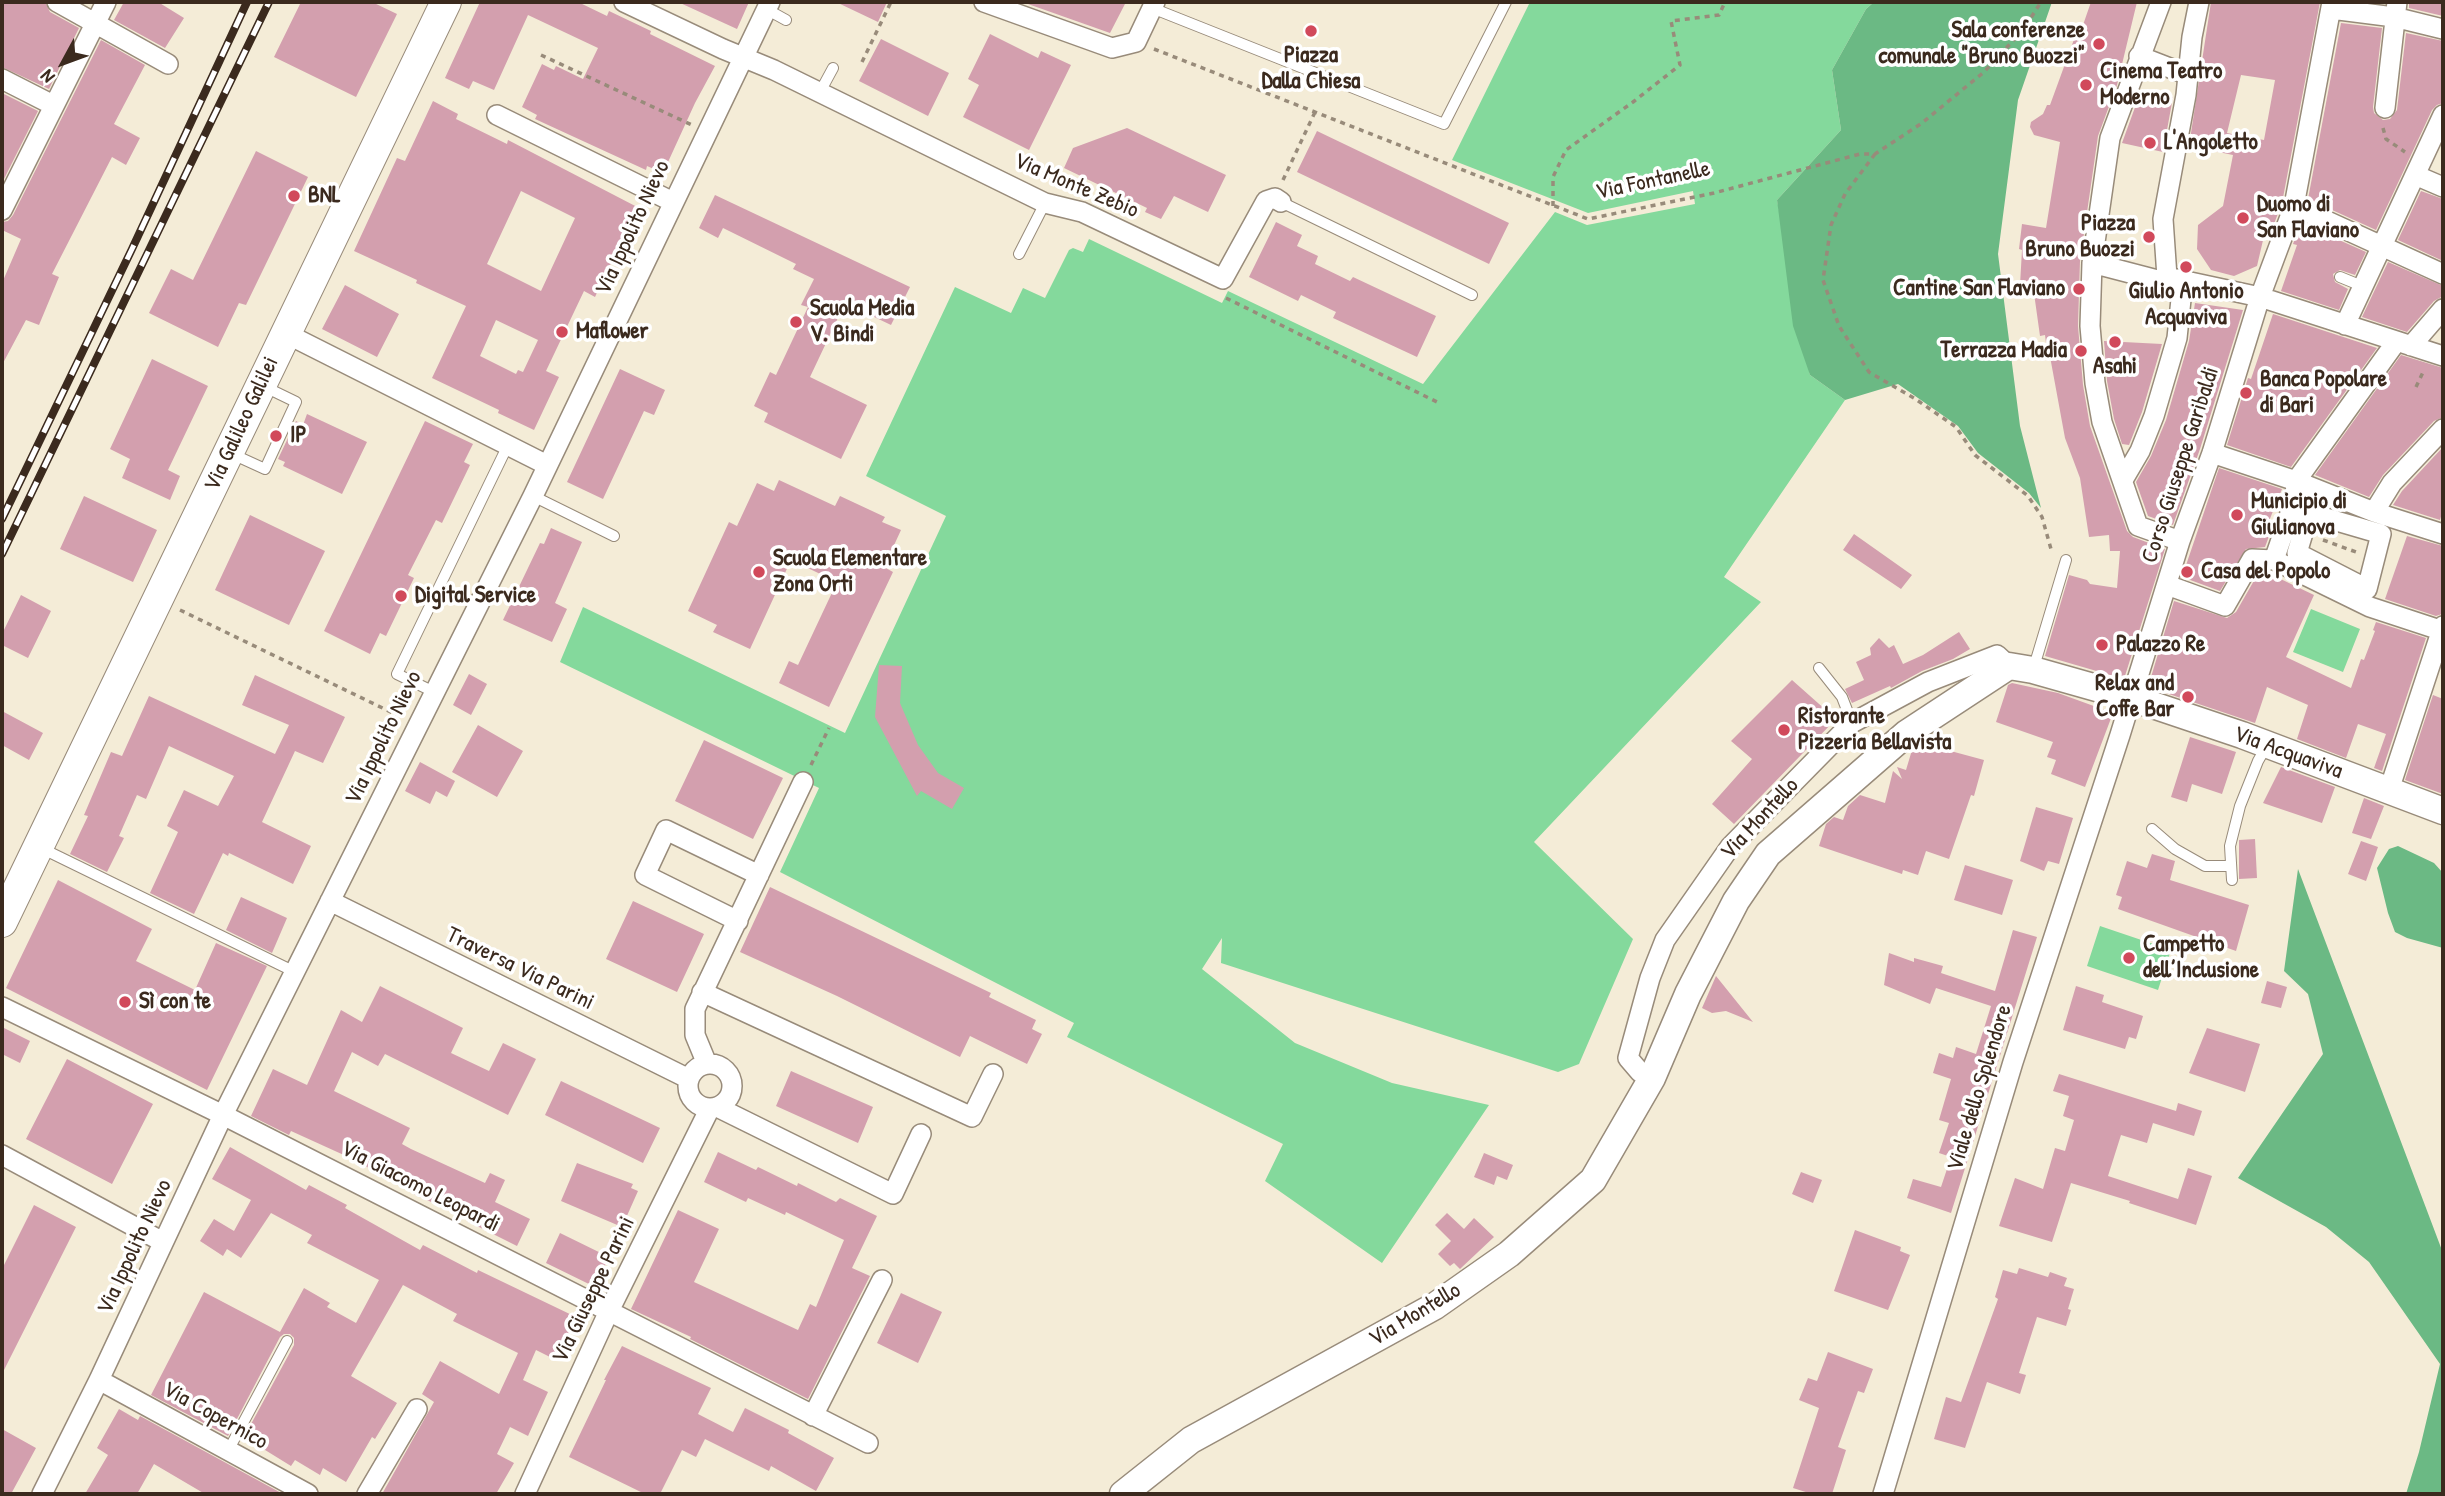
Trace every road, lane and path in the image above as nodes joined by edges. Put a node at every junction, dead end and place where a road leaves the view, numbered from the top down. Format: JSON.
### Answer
{"nodes":[{"id":1,"x":57,"y":2,"type":"edge"},
{"id":2,"x":106,"y":2,"type":"edge"},
{"id":3,"x":446,"y":2,"type":"edge"},
{"id":4,"x":624,"y":2,"type":"edge"},
{"id":5,"x":891,"y":2,"type":"edge"},
{"id":6,"x":984,"y":2,"type":"edge"},
{"id":7,"x":1506,"y":2,"type":"edge"},
{"id":8,"x":1725,"y":2,"type":"edge"},
{"id":9,"x":2041,"y":2,"type":"edge"},
{"id":10,"x":2161,"y":2,"type":"edge"},
{"id":11,"x":2199,"y":2,"type":"edge"},
{"id":12,"x":1154,"y":5,"type":"edge"},
{"id":13,"x":2332,"y":5,"type":"edge"},
{"id":14,"x":768,"y":6,"type":"edge"},
{"id":15,"x":2395,"y":9,"type":"edge"},
{"id":16,"x":786,"y":20,"type":"dead end"},
{"id":17,"x":95,"y":23,"type":"junction"},
{"id":18,"x":2443,"y":29,"type":"edge"},
{"id":19,"x":1157,"y":50,"type":"dead end"},
{"id":20,"x":541,"y":55,"type":"dead end"},
{"id":21,"x":2139,"y":56,"type":"junction"},
{"id":22,"x":743,"y":57,"type":"junction"},
{"id":23,"x":862,"y":62,"type":"dead end"},
{"id":24,"x":168,"y":64,"type":"dead end"},
{"id":25,"x":833,"y":68,"type":"dead end"},
{"id":26,"x":2188,"y":75,"type":"junction"},
{"id":27,"x":2,"y":79,"type":"edge"},
{"id":28,"x":820,"y":92,"type":"junction"},
{"id":29,"x":53,"y":105,"type":"junction"},
{"id":30,"x":2385,"y":108,"type":"joint"},
{"id":31,"x":1315,"y":112,"type":"junction"},
{"id":32,"x":497,"y":115,"type":"dead end"},
{"id":33,"x":2443,"y":115,"type":"edge"},
{"id":34,"x":686,"y":122,"type":"dead end"},
{"id":35,"x":1875,"y":155,"type":"junction"},
{"id":36,"x":2419,"y":168,"type":"junction"},
{"id":37,"x":2443,"y":187,"type":"edge"},
{"id":38,"x":4,"y":198,"type":"edge"},
{"id":39,"x":1278,"y":200,"type":"junction"},
{"id":40,"x":673,"y":202,"type":"junction"},
{"id":41,"x":1045,"y":203,"type":"junction"},
{"id":42,"x":1553,"y":206,"type":"junction"},
{"id":43,"x":2294,"y":206,"type":"junction"},
{"id":44,"x":2382,"y":245,"type":"junction"},
{"id":45,"x":1019,"y":254,"type":"dead end"},
{"id":46,"x":2092,"y":263,"type":"junction"},
{"id":47,"x":2443,"y":274,"type":"edge"},
{"id":48,"x":2340,"y":277,"type":"dead end"},
{"id":49,"x":2175,"y":279,"type":"junction"},
{"id":50,"x":2362,"y":286,"type":"junction"},
{"id":51,"x":1472,"y":295,"type":"dead end"},
{"id":52,"x":2260,"y":297,"type":"junction"},
{"id":53,"x":1225,"y":298,"type":"dead end"},
{"id":54,"x":2443,"y":309,"type":"edge"},
{"id":55,"x":2345,"y":325,"type":"junction"},
{"id":56,"x":307,"y":344,"type":"junction"},
{"id":57,"x":2404,"y":344,"type":"junction"},
{"id":58,"x":2443,"y":356,"type":"edge"},
{"id":59,"x":261,"y":385,"type":"junction"},
{"id":60,"x":1437,"y":402,"type":"dead end"},
{"id":61,"x":2443,"y":429,"type":"edge"},
{"id":62,"x":509,"y":444,"type":"junction"},
{"id":63,"x":230,"y":453,"type":"junction"},
{"id":64,"x":2212,"y":453,"type":"junction"},
{"id":65,"x":547,"y":465,"type":"junction"},
{"id":66,"x":2123,"y":480,"type":"junction"},
{"id":67,"x":2296,"y":481,"type":"junction"},
{"id":68,"x":533,"y":496,"type":"junction"},
{"id":69,"x":2374,"y":512,"type":"junction"},
{"id":70,"x":2399,"y":519,"type":"junction"},
{"id":71,"x":2443,"y":534,"type":"edge"},
{"id":72,"x":614,"y":536,"type":"dead end"},
{"id":73,"x":2180,"y":541,"type":"junction"},
{"id":74,"x":2274,"y":560,"type":"junction"},
{"id":75,"x":2066,"y":561,"type":"joint"},
{"id":76,"x":2167,"y":585,"type":"junction"},
{"id":77,"x":2368,"y":598,"type":"junction"},
{"id":78,"x":180,"y":610,"type":"dead end"},
{"id":79,"x":2443,"y":629,"type":"edge"},
{"id":80,"x":1819,"y":668,"type":"dead end"},
{"id":81,"x":2021,"y":668,"type":"junction"},
{"id":82,"x":434,"y":692,"type":"junction"},
{"id":83,"x":2132,"y":698,"type":"junction"},
{"id":84,"x":397,"y":715,"type":"dead end"},
{"id":85,"x":1852,"y":723,"type":"junction"},
{"id":86,"x":829,"y":728,"type":"dead end"},
{"id":87,"x":2267,"y":744,"type":"junction"},
{"id":88,"x":803,"y":782,"type":"joint"},
{"id":89,"x":2389,"y":790,"type":"junction"},
{"id":90,"x":2429,"y":808,"type":"edge"},
{"id":91,"x":2152,"y":829,"type":"dead end"},
{"id":92,"x":39,"y":847,"type":"junction"},
{"id":93,"x":2231,"y":866,"type":"junction"},
{"id":94,"x":759,"y":875,"type":"junction"},
{"id":95,"x":2232,"y":880,"type":"dead end"},
{"id":96,"x":330,"y":901,"type":"junction"},
{"id":97,"x":738,"y":921,"type":"junction"},
{"id":98,"x":2,"y":922,"type":"edge"},
{"id":99,"x":295,"y":972,"type":"junction"},
{"id":100,"x":702,"y":992,"type":"junction"},
{"id":101,"x":2,"y":1007,"type":"edge"},
{"id":102,"x":707,"y":1064,"type":"junction"},
{"id":103,"x":993,"y":1074,"type":"dead end"},
{"id":104,"x":1652,"y":1077,"type":"junction"},
{"id":105,"x":689,"y":1079,"type":"junction"},
{"id":106,"x":713,"y":1107,"type":"junction"},
{"id":107,"x":223,"y":1115,"type":"junction"},
{"id":108,"x":921,"y":1134,"type":"dead end"},
{"id":109,"x":3,"y":1159,"type":"edge"},
{"id":110,"x":163,"y":1242,"type":"junction"},
{"id":111,"x":882,"y":1280,"type":"dead end"},
{"id":112,"x":609,"y":1311,"type":"junction"},
{"id":113,"x":287,"y":1341,"type":"dead end"},
{"id":114,"x":99,"y":1380,"type":"junction"},
{"id":115,"x":417,"y":1409,"type":"dead end"},
{"id":116,"x":813,"y":1416,"type":"junction"},
{"id":117,"x":868,"y":1443,"type":"dead end"},
{"id":118,"x":228,"y":1451,"type":"junction"},
{"id":119,"x":42,"y":1494,"type":"edge"},
{"id":120,"x":308,"y":1494,"type":"edge"},
{"id":121,"x":367,"y":1494,"type":"edge"},
{"id":122,"x":525,"y":1494,"type":"edge"},
{"id":123,"x":1123,"y":1494,"type":"edge"},
{"id":124,"x":1882,"y":1494,"type":"edge"}],
"edges":[{"from":1,"to":17,"type":"street"},
{"from":2,"to":17,"type":"street"},
{"from":3,"to":56,"type":"main road","name":"Via Galileo Galilei"},
{"from":4,"to":22,"type":"street","name":"Via Monte Zebio"},
{"from":5,"to":23,"type":"path"},
{"from":6,"to":12,"type":"street"},
{"from":7,"to":12,"type":"lane"},
{"from":8,"to":42,"type":"path"},
{"from":9,"to":35,"type":"path","name":"Via Fontanelle"},
{"from":10,"to":21,"type":"street"},
{"from":11,"to":26,"type":"street"},
{"from":13,"to":15,"type":"street"},
{"from":13,"to":43,"type":"street","name":"Corso Giuseppe Garibaldi"},
{"from":14,"to":16,"type":"lane"},
{"from":14,"to":22,"type":"street","name":"Via Ippolito Nievo"},
{"from":15,"to":18,"type":"street"},
{"from":15,"to":30,"type":"street"},
{"from":17,"to":24,"type":"street"},
{"from":17,"to":29,"type":"street"},
{"from":19,"to":31,"type":"path","name":"Via Fontanelle"},
{"from":20,"to":34,"type":"path"},
{"from":21,"to":26,"type":"street"},
{"from":21,"to":46,"type":"street"},
{"from":22,"to":28,"type":"street","name":"Via Monte Zebio"},
{"from":22,"to":40,"type":"street","name":"Via Ippolito Nievo"},
{"from":25,"to":28,"type":"lane"},
{"from":26,"to":49,"type":"street"},
{"from":27,"to":29,"type":"street"},
{"from":28,"to":41,"type":"street","name":"Via Monte Zebio"},
{"from":29,"to":38,"type":"street"},
{"from":30,"to":36,"type":"path"},
{"from":31,"to":39,"type":"path"},
{"from":31,"to":42,"type":"path","name":"Via Fontanelle"},
{"from":32,"to":40,"type":"street"},
{"from":33,"to":36,"type":"street"},
{"from":35,"to":42,"type":"path","name":"Via Fontanelle"},
{"from":35,"to":75,"type":"path"},
{"from":36,"to":37,"type":"street"},
{"from":36,"to":44,"type":"street"},
{"from":39,"to":41,"type":"street","name":"Via Monte Zebio"},
{"from":39,"to":51,"type":"lane"},
{"from":40,"to":65,"type":"street","name":"Via Ippolito Nievo"},
{"from":41,"to":45,"type":"lane"},
{"from":43,"to":44,"type":"street"},
{"from":43,"to":52,"type":"street","name":"Corso Giuseppe Garibaldi"},
{"from":44,"to":47,"type":"street"},
{"from":44,"to":50,"type":"street"},
{"from":46,"to":49,"type":"street"},
{"from":46,"to":66,"type":"street"},
{"from":48,"to":50,"type":"lane"},
{"from":49,"to":52,"type":"street"},
{"from":49,"to":66,"type":"street"},
{"from":50,"to":55,"type":"street"},
{"from":52,"to":55,"type":"street"},
{"from":52,"to":64,"type":"street","name":"Corso Giuseppe Garibaldi"},
{"from":53,"to":60,"type":"path"},
{"from":54,"to":57,"type":"street"},
{"from":55,"to":57,"type":"street"},
{"from":56,"to":59,"type":"main road","name":"Via Galileo Galilei"},
{"from":56,"to":62,"type":"street"},
{"from":57,"to":58,"type":"street"},
{"from":57,"to":67,"type":"street"},
{"from":59,"to":63,"type":"main road","name":"Via Galileo Galilei"},
{"from":59,"to":63,"type":"lane"},
{"from":61,"to":69,"type":"street"},
{"from":62,"to":65,"type":"street"},
{"from":62,"to":82,"type":"lane"},
{"from":63,"to":92,"type":"main road","name":"Via Galileo Galilei"},
{"from":64,"to":67,"type":"street"},
{"from":64,"to":73,"type":"street","name":"Corso Giuseppe Garibaldi"},
{"from":65,"to":68,"type":"street","name":"Via Ippolito Nievo"},
{"from":66,"to":73,"type":"street"},
{"from":67,"to":69,"type":"street"},
{"from":67,"to":74,"type":"street"},
{"from":68,"to":72,"type":"lane"},
{"from":68,"to":82,"type":"street","name":"Via Ippolito Nievo"},
{"from":69,"to":70,"type":"street"},
{"from":70,"to":71,"type":"street"},
{"from":70,"to":77,"type":"street"},
{"from":73,"to":76,"type":"street","name":"Corso Giuseppe Garibaldi"},
{"from":74,"to":76,"type":"street"},
{"from":74,"to":77,"type":"street"},
{"from":75,"to":81,"type":"lane"},
{"from":76,"to":83,"type":"street","name":"Corso Giuseppe Garibaldi"},
{"from":77,"to":77,"type":"street"},
{"from":77,"to":79,"type":"street"},
{"from":78,"to":84,"type":"path"},
{"from":79,"to":89,"type":"street"},
{"from":80,"to":85,"type":"lane"},
{"from":81,"to":83,"type":"main road","name":"Via Montello"},
{"from":81,"to":85,"type":"street","name":"Via Montello"},
{"from":81,"to":104,"type":"main road","name":"Via Montello"},
{"from":82,"to":96,"type":"street","name":"Via Ippolito Nievo"},
{"from":83,"to":87,"type":"main road","name":"Via Acquaviva"},
{"from":83,"to":124,"type":"street","name":"Viale dello Splendore"},
{"from":85,"to":104,"type":"street","name":"Via Montello"},
{"from":86,"to":88,"type":"path"},
{"from":87,"to":89,"type":"main road","name":"Via Acquaviva"},
{"from":87,"to":93,"type":"lane"},
{"from":88,"to":94,"type":"street"},
{"from":89,"to":90,"type":"main road","name":"Via Acquaviva"},
{"from":91,"to":93,"type":"lane"},
{"from":92,"to":98,"type":"main road","name":"Via Galileo Galilei"},
{"from":92,"to":99,"type":"lane"},
{"from":93,"to":95,"type":"lane"},
{"from":94,"to":97,"type":"street"},
{"from":94,"to":97,"type":"street"},
{"from":96,"to":99,"type":"street","name":"Via Ippolito Nievo"},
{"from":96,"to":105,"type":"street","name":"Traversa Via Parini"},
{"from":97,"to":100,"type":"street"},
{"from":99,"to":107,"type":"street","name":"Via Ippolito Nievo"},
{"from":100,"to":102,"type":"street"},
{"from":100,"to":103,"type":"street"},
{"from":101,"to":107,"type":"street","name":"Via Giacomo Leopardi"},
{"from":102,"to":105,"type":"street"},
{"from":102,"to":106,"type":"street"},
{"from":104,"to":123,"type":"main road","name":"Via Montello"},
{"from":105,"to":106,"type":"street"},
{"from":106,"to":108,"type":"street"},
{"from":106,"to":112,"type":"street","name":"Via Giuseppe Parini"},
{"from":107,"to":110,"type":"street","name":"Via Ippolito Nievo"},
{"from":107,"to":112,"type":"street","name":"Via Giacomo Leopardi"},
{"from":109,"to":110,"type":"street"},
{"from":110,"to":114,"type":"street","name":"Via Ippolito Nievo"},
{"from":111,"to":116,"type":"street"},
{"from":112,"to":116,"type":"street","name":"Via Giacomo Leopardi"},
{"from":112,"to":122,"type":"street","name":"Via Giuseppe Parini"},
{"from":113,"to":118,"type":"lane"},
{"from":114,"to":118,"type":"street","name":"Via Copernico"},
{"from":114,"to":119,"type":"street","name":"Via Ippolito Nievo"},
{"from":115,"to":121,"type":"street"},
{"from":116,"to":117,"type":"street","name":"Via Giacomo Leopardi"},
{"from":118,"to":120,"type":"street","name":"Via Copernico"}]}
